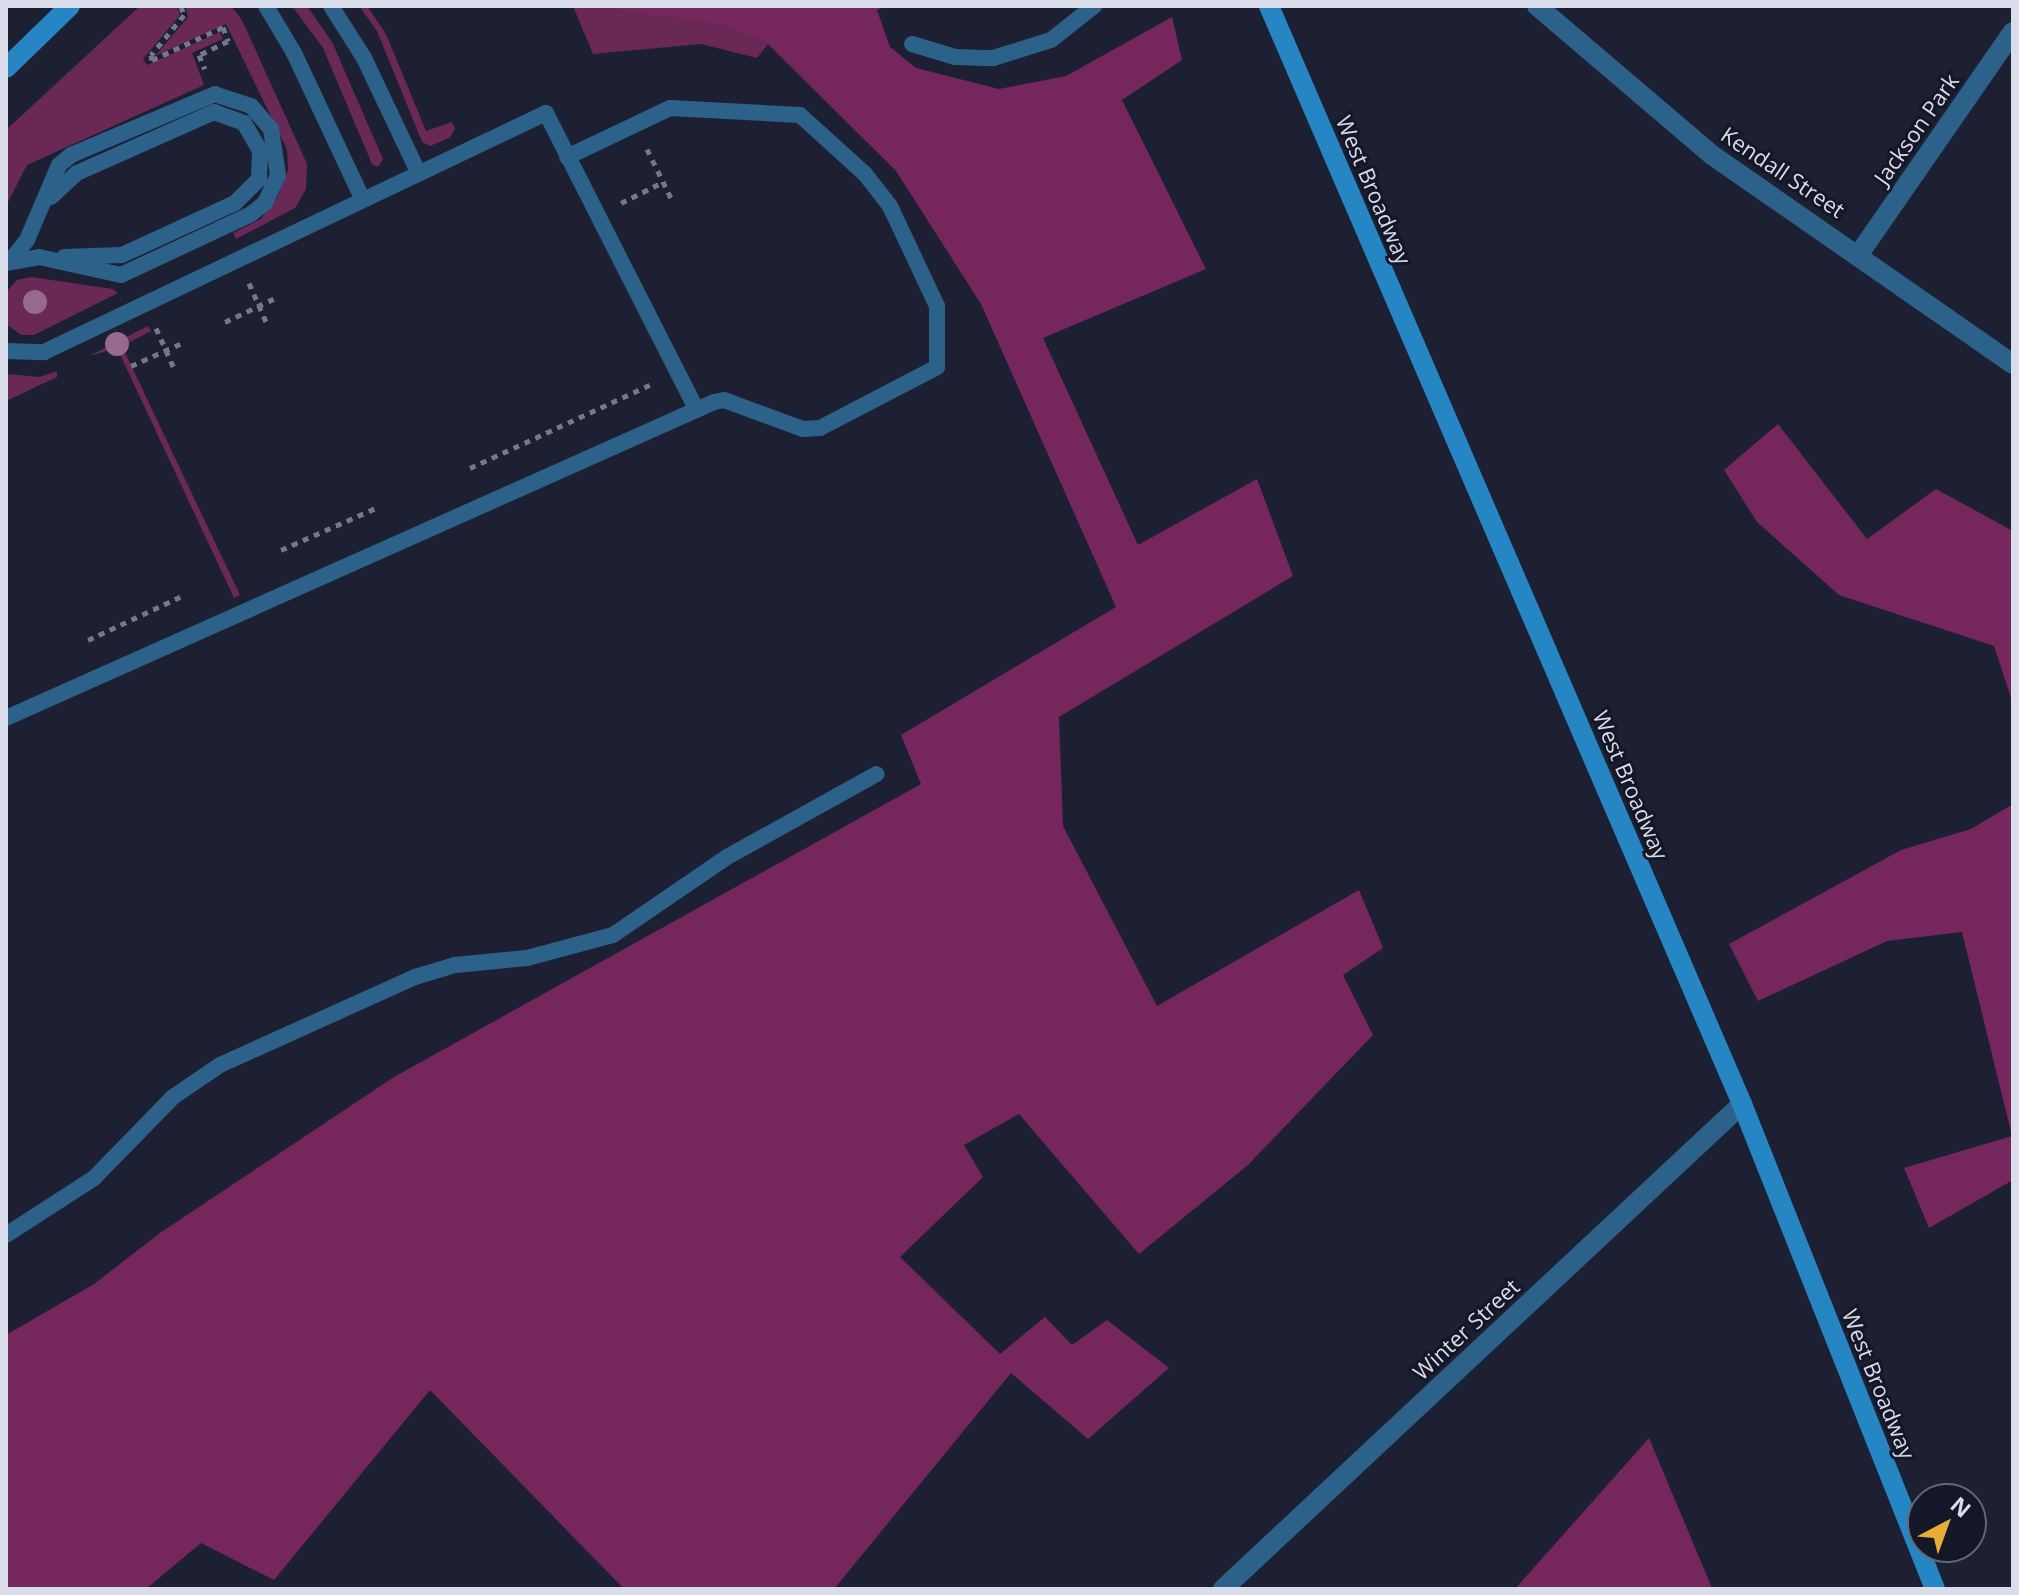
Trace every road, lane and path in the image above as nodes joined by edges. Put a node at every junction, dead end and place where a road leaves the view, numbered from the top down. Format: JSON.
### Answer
{"nodes":[{"id":1,"x":70,"y":6,"type":"edge"},
{"id":2,"x":181,"y":6,"type":"edge"},
{"id":3,"x":266,"y":6,"type":"edge"},
{"id":4,"x":331,"y":6,"type":"edge"},
{"id":5,"x":1094,"y":6,"type":"edge"},
{"id":6,"x":1269,"y":6,"type":"edge"},
{"id":7,"x":1537,"y":6,"type":"edge"},
{"id":8,"x":2013,"y":32,"type":"edge"},
{"id":9,"x":912,"y":44,"type":"dead end"},
{"id":10,"x":6,"y":68,"type":"edge"},
{"id":11,"x":215,"y":94,"type":"junction"},
{"id":12,"x":633,"y":122,"type":"junction"},
{"id":13,"x":567,"y":157,"type":"junction"},
{"id":14,"x":419,"y":174,"type":"junction"},
{"id":15,"x":663,"y":182,"type":"junction"},
{"id":16,"x":671,"y":198,"type":"dead end"},
{"id":17,"x":363,"y":200,"type":"junction"},
{"id":18,"x":40,"y":212,"type":"junction"},
{"id":19,"x":597,"y":215,"type":"junction"},
{"id":20,"x":1859,"y":254,"type":"junction"},
{"id":21,"x":39,"y":257,"type":"junction"},
{"id":22,"x":9,"y":262,"type":"edge"},
{"id":23,"x":249,"y":282,"type":"dead end"},
{"id":24,"x":275,"y":298,"type":"dead end"},
{"id":25,"x":259,"y":306,"type":"junction"},
{"id":26,"x":225,"y":322,"type":"dead end"},
{"id":27,"x":268,"y":326,"type":"dead end"},
{"id":28,"x":155,"y":327,"type":"dead end"},
{"id":29,"x":182,"y":343,"type":"dead end"},
{"id":30,"x":166,"y":350,"type":"junction"},
{"id":31,"x":6,"y":351,"type":"edge"},
{"id":32,"x":2013,"y":364,"type":"edge"},
{"id":33,"x":131,"y":366,"type":"dead end"},
{"id":34,"x":174,"y":368,"type":"dead end"},
{"id":35,"x":677,"y":372,"type":"junction"},
{"id":36,"x":697,"y":410,"type":"junction"},
{"id":37,"x":470,"y":468,"type":"dead end"},
{"id":38,"x":376,"y":508,"type":"dead end"},
{"id":39,"x":281,"y":550,"type":"dead end"},
{"id":40,"x":180,"y":597,"type":"dead end"},
{"id":41,"x":88,"y":640,"type":"dead end"},
{"id":42,"x":6,"y":718,"type":"edge"},
{"id":43,"x":877,"y":774,"type":"dead end"},
{"id":44,"x":1742,"y":1104,"type":"junction"},
{"id":45,"x":6,"y":1235,"type":"edge"},
{"id":46,"x":1223,"y":1589,"type":"edge"},
{"id":47,"x":1935,"y":1589,"type":"edge"}],
"edges":[{"from":1,"to":10,"type":"main road"},
{"from":2,"to":11,"type":"path"},
{"from":3,"to":17,"type":"lane"},
{"from":4,"to":14,"type":"lane"},
{"from":5,"to":9,"type":"lane"},
{"from":6,"to":44,"type":"main road","name":"West Broadway"},
{"from":7,"to":20,"type":"street","name":"Kendall Street"},
{"from":8,"to":20,"type":"street","name":"Jackson Park"},
{"from":11,"to":18,"type":"lane"},
{"from":11,"to":21,"type":"lane"},
{"from":12,"to":13,"type":"lane"},
{"from":12,"to":15,"type":"path"},
{"from":12,"to":36,"type":"lane"},
{"from":13,"to":14,"type":"lane"},
{"from":13,"to":19,"type":"lane"},
{"from":14,"to":17,"type":"lane"},
{"from":15,"to":16,"type":"path"},
{"from":15,"to":19,"type":"path"},
{"from":17,"to":31,"type":"lane"},
{"from":18,"to":21,"type":"lane"},
{"from":18,"to":22,"type":"lane"},
{"from":19,"to":35,"type":"lane"},
{"from":20,"to":32,"type":"street","name":"Kendall Street"},
{"from":21,"to":22,"type":"lane"},
{"from":23,"to":25,"type":"path"},
{"from":24,"to":25,"type":"path"},
{"from":25,"to":26,"type":"path"},
{"from":25,"to":27,"type":"path"},
{"from":28,"to":30,"type":"path"},
{"from":29,"to":30,"type":"path"},
{"from":30,"to":33,"type":"path"},
{"from":30,"to":34,"type":"path"},
{"from":35,"to":36,"type":"lane"},
{"from":35,"to":37,"type":"path"},
{"from":36,"to":42,"type":"lane"},
{"from":38,"to":39,"type":"path"},
{"from":40,"to":41,"type":"path"},
{"from":43,"to":45,"type":"lane"},
{"from":44,"to":46,"type":"street","name":"Winter Street"},
{"from":44,"to":47,"type":"main road","name":"West Broadway"}]}
